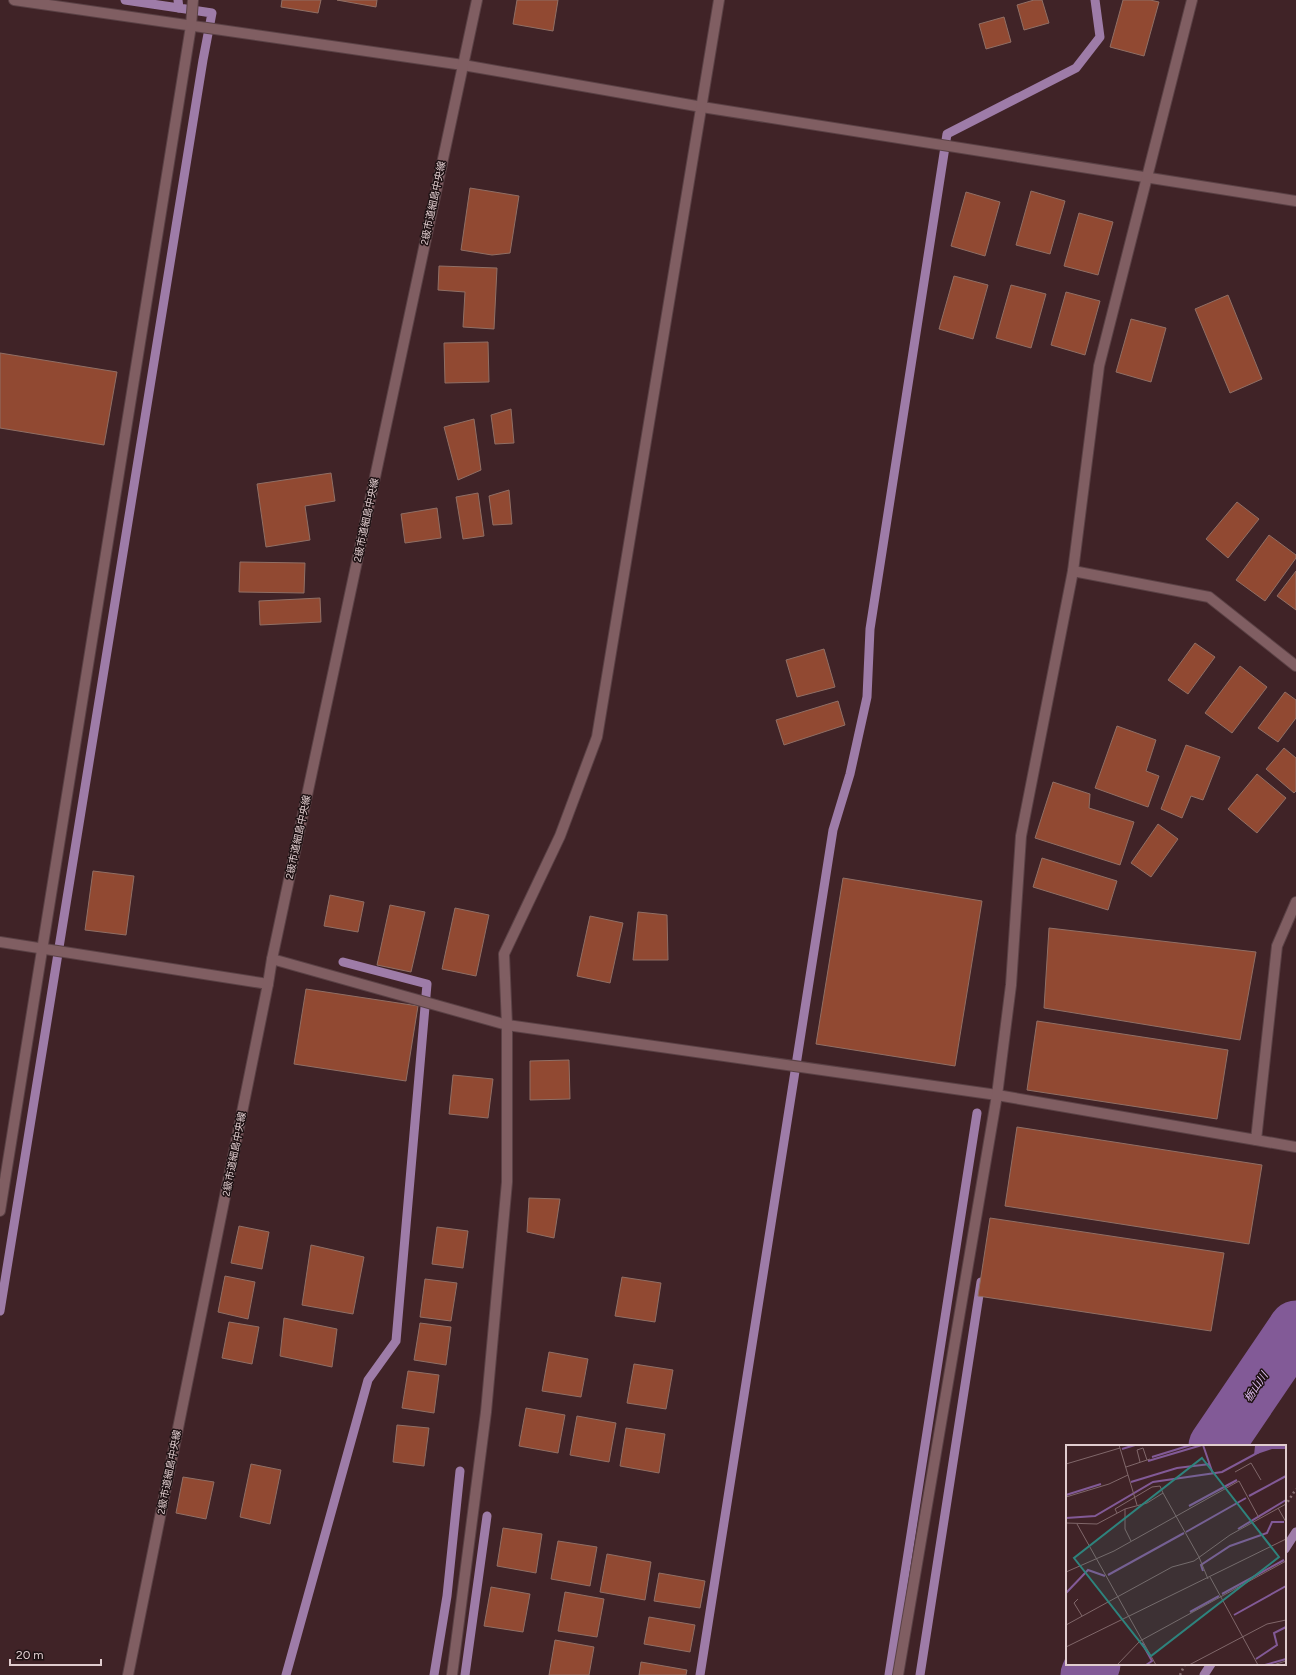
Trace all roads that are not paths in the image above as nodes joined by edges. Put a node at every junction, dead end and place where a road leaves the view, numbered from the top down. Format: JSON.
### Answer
{"nodes":[{"id":1,"x":14,"y":0,"type":"edge"},
{"id":2,"x":194,"y":0,"type":"edge"},
{"id":3,"x":477,"y":0,"type":"edge"},
{"id":4,"x":719,"y":0,"type":"edge"},
{"id":5,"x":1192,"y":0,"type":"edge"},
{"id":6,"x":191,"y":26,"type":"junction"},
{"id":7,"x":463,"y":65,"type":"junction"},
{"id":8,"x":702,"y":107,"type":"junction"},
{"id":9,"x":1146,"y":178,"type":"junction"},
{"id":10,"x":1296,"y":201,"type":"edge"},
{"id":11,"x":1073,"y":571,"type":"junction"},
{"id":12,"x":1296,"y":666,"type":"edge"},
{"id":13,"x":1296,"y":902,"type":"edge"},
{"id":14,"x":0,"y":942,"type":"edge"},
{"id":15,"x":42,"y":948,"type":"junction"},
{"id":16,"x":272,"y":959,"type":"junction"},
{"id":17,"x":268,"y":984,"type":"junction"},
{"id":18,"x":507,"y":1025,"type":"junction"},
{"id":19,"x":996,"y":1095,"type":"junction"},
{"id":20,"x":1256,"y":1140,"type":"junction"},
{"id":21,"x":1296,"y":1147,"type":"edge"},
{"id":22,"x":0,"y":1211,"type":"edge"},
{"id":23,"x":128,"y":1675,"type":"edge"},
{"id":24,"x":452,"y":1675,"type":"edge"},
{"id":25,"x":898,"y":1675,"type":"edge"}],
"edges":[{"from":1,"to":6,"type":"street"},
{"from":2,"to":6,"type":"street"},
{"from":3,"to":7,"type":"street","name":"2級市道細島中央線"},
{"from":4,"to":8,"type":"street"},
{"from":5,"to":9,"type":"street"},
{"from":6,"to":7,"type":"street"},
{"from":6,"to":15,"type":"street"},
{"from":7,"to":8,"type":"street"},
{"from":7,"to":16,"type":"street","name":"2級市道細島中央線"},
{"from":8,"to":9,"type":"street"},
{"from":8,"to":18,"type":"street"},
{"from":9,"to":10,"type":"street"},
{"from":9,"to":11,"type":"street"},
{"from":11,"to":12,"type":"street"},
{"from":11,"to":19,"type":"street"},
{"from":13,"to":20,"type":"street"},
{"from":14,"to":15,"type":"street"},
{"from":15,"to":17,"type":"street"},
{"from":15,"to":22,"type":"street"},
{"from":16,"to":17,"type":"street","name":"2級市道細島中央線"},
{"from":16,"to":18,"type":"street"},
{"from":17,"to":23,"type":"street","name":"2級市道細島中央線"},
{"from":18,"to":19,"type":"street"},
{"from":18,"to":24,"type":"street"},
{"from":19,"to":20,"type":"street"},
{"from":19,"to":25,"type":"street"},
{"from":20,"to":21,"type":"street"}]}
